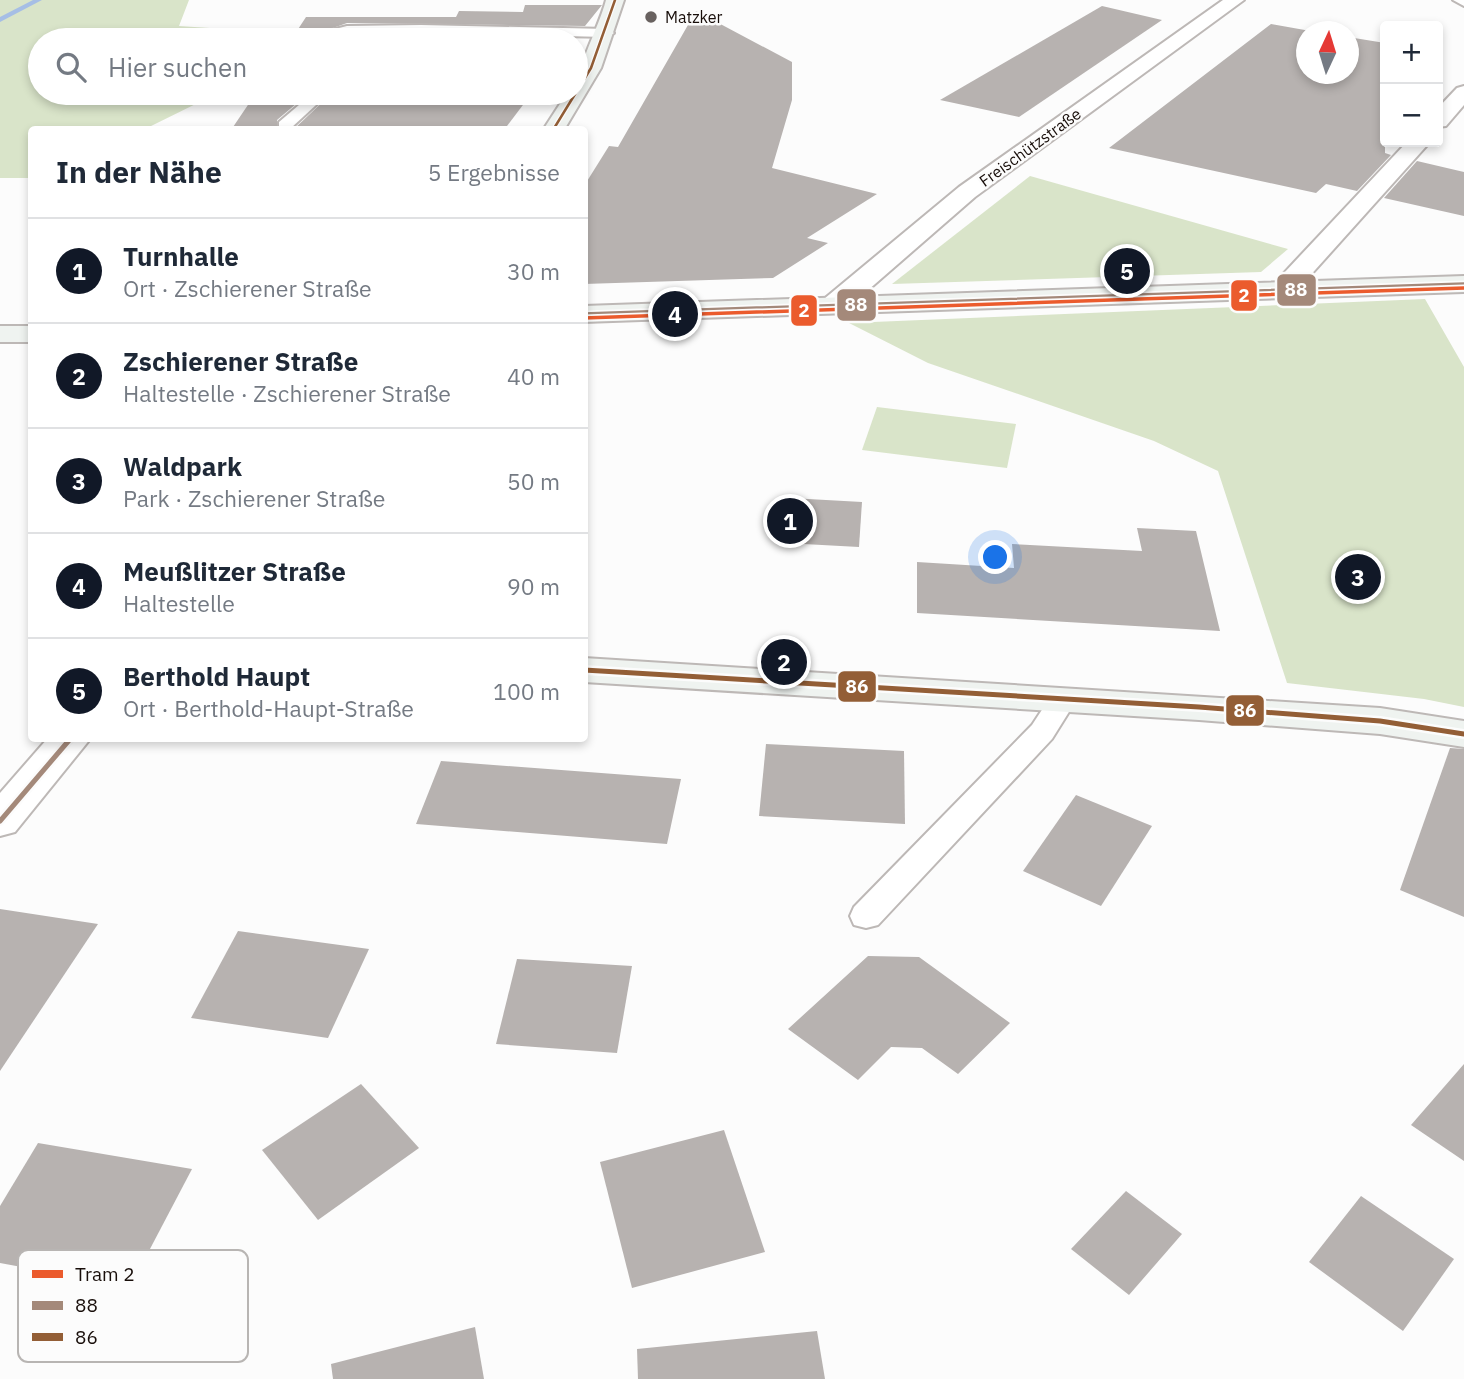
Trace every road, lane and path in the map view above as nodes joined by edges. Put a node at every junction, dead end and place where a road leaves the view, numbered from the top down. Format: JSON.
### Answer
{"nodes":[{"id":1,"x":615,"y":0,"type":"edge"},
{"id":2,"x":1235,"y":0,"type":"edge"},
{"id":3,"x":336,"y":28,"type":"edge"},
{"id":4,"x":476,"y":28,"type":"edge"},
{"id":5,"x":588,"y":32,"type":"edge"},
{"id":6,"x":607,"y":33,"type":"junction"},
{"id":7,"x":588,"y":66,"type":"edge"},
{"id":8,"x":1464,"y":92,"type":"edge"},
{"id":9,"x":308,"y":105,"type":"edge"},
{"id":10,"x":567,"y":105,"type":"edge"},
{"id":11,"x":1443,"y":115,"type":"edge"},
{"id":12,"x":285,"y":125,"type":"dead end"},
{"id":13,"x":555,"y":126,"type":"edge"},
{"id":14,"x":1414,"y":147,"type":"edge"},
{"id":15,"x":1464,"y":284,"type":"edge"},
{"id":16,"x":1303,"y":290,"type":"junction"},
{"id":17,"x":834,"y":305,"type":"junction"},
{"id":18,"x":588,"y":314,"type":"edge"},
{"id":19,"x":0,"y":334,"type":"edge"},
{"id":20,"x":28,"y":334,"type":"edge"},
{"id":21,"x":588,"y":670,"type":"edge"},
{"id":22,"x":1063,"y":699,"type":"junction"},
{"id":23,"x":1464,"y":734,"type":"edge"},
{"id":24,"x":68,"y":742,"type":"edge"},
{"id":25,"x":0,"y":820,"type":"edge"},
{"id":26,"x":866,"y":916,"type":"dead end"}],
"edges":[{"from":1,"to":6,"type":"street"},
{"from":2,"to":17,"type":"street","name":"Freischützstraße"},
{"from":3,"to":4,"type":"lane"},
{"from":5,"to":6,"type":"lane"},
{"from":6,"to":7,"type":"street"},
{"from":8,"to":11,"type":"street"},
{"from":9,"to":12,"type":"lane"},
{"from":10,"to":13,"type":"street"},
{"from":14,"to":16,"type":"street"},
{"from":15,"to":16,"type":"street"},
{"from":16,"to":17,"type":"street"},
{"from":17,"to":18,"type":"street"},
{"from":19,"to":20,"type":"street"},
{"from":21,"to":22,"type":"street"},
{"from":22,"to":23,"type":"street"},
{"from":22,"to":26,"type":"lane"},
{"from":24,"to":25,"type":"street"}]}
